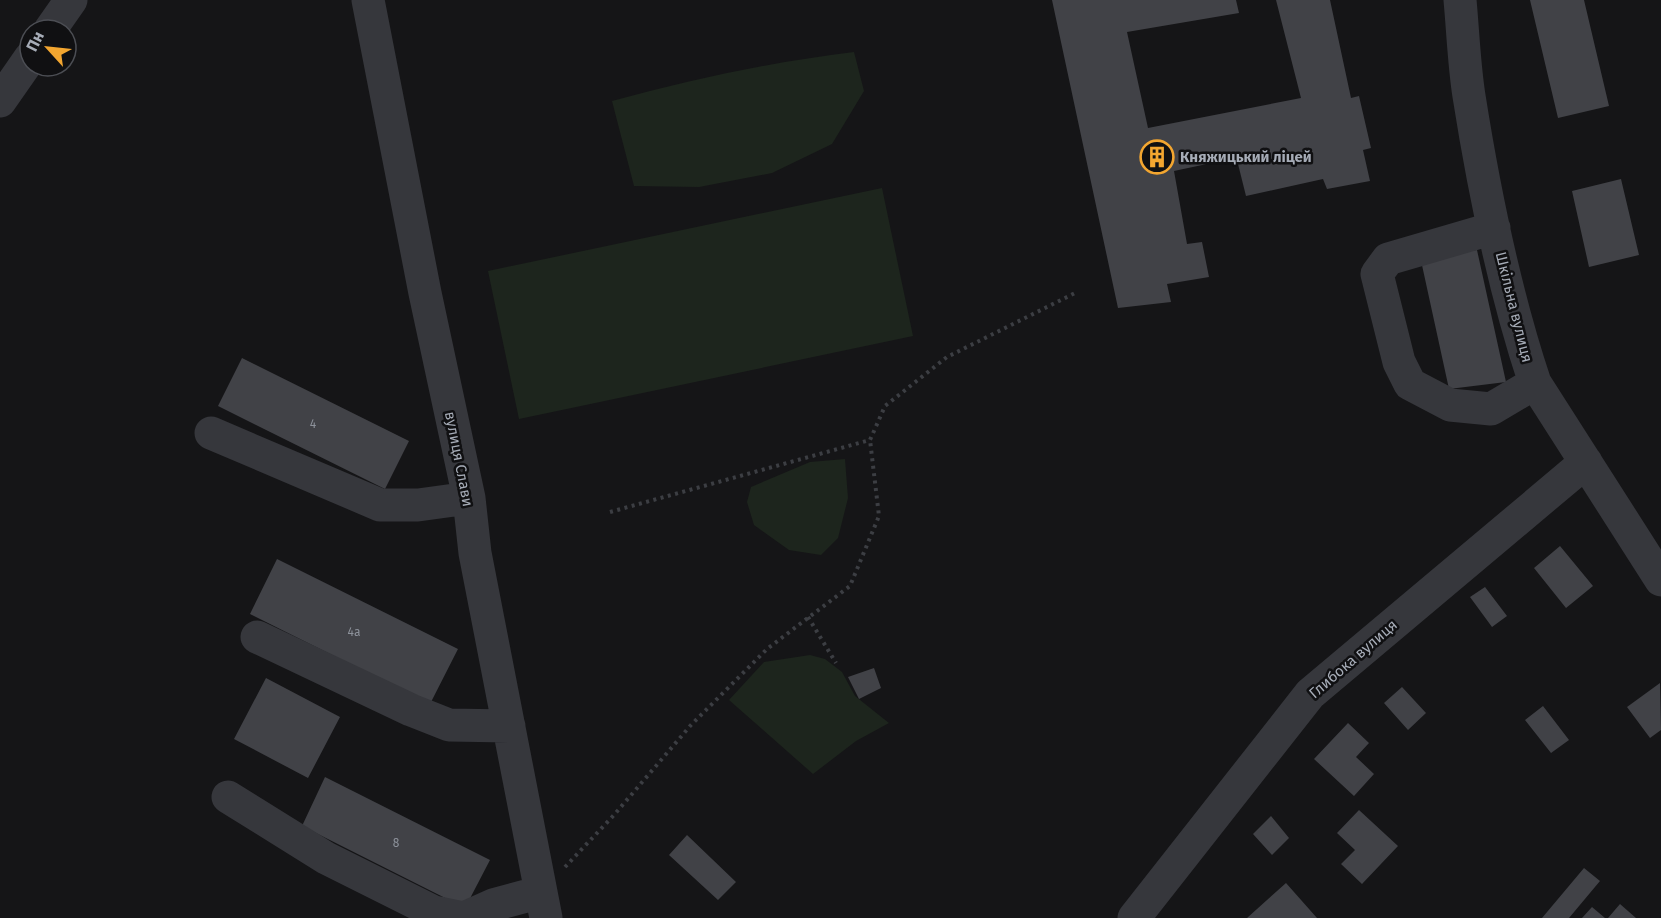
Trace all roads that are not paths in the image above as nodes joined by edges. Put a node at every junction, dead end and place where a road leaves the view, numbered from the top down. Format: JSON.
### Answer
{"nodes":[{"id":1,"x":71,"y":0,"type":"edge"},
{"id":2,"x":368,"y":0,"type":"edge"},
{"id":3,"x":1460,"y":0,"type":"edge"},
{"id":4,"x":58,"y":18,"type":"edge"},
{"id":5,"x":18,"y":75,"type":"edge"},
{"id":6,"x":0,"y":101,"type":"edge"},
{"id":7,"x":1494,"y":228,"type":"junction"},
{"id":8,"x":1535,"y":383,"type":"junction"},
{"id":9,"x":212,"y":433,"type":"dead end"},
{"id":10,"x":1586,"y":462,"type":"junction"},
{"id":11,"x":469,"y":498,"type":"junction"},
{"id":12,"x":1661,"y":580,"type":"edge"},
{"id":13,"x":256,"y":637,"type":"dead end"},
{"id":14,"x":509,"y":726,"type":"junction"},
{"id":15,"x":228,"y":797,"type":"dead end"},
{"id":16,"x":544,"y":905,"type":"edge"},
{"id":17,"x":464,"y":918,"type":"edge"},
{"id":18,"x":1134,"y":918,"type":"edge"}],
"edges":[{"from":1,"to":4,"type":"street"},
{"from":2,"to":11,"type":"street","name":"вулиця Слави"},
{"from":3,"to":7,"type":"street","name":"Шкільна вулиця"},
{"from":5,"to":6,"type":"street"},
{"from":7,"to":8,"type":"street","name":"Шкільна вулиця"},
{"from":7,"to":8,"type":"street"},
{"from":8,"to":10,"type":"street","name":"Шкільна вулиця"},
{"from":9,"to":11,"type":"street"},
{"from":10,"to":12,"type":"street","name":"Шкільна вулиця"},
{"from":10,"to":18,"type":"street","name":"Глибока вулиця"},
{"from":11,"to":14,"type":"street","name":"вулиця Слави"},
{"from":13,"to":14,"type":"street"},
{"from":14,"to":16,"type":"street","name":"вулиця Слави"},
{"from":15,"to":17,"type":"street"},
{"from":16,"to":17,"type":"street"}]}
